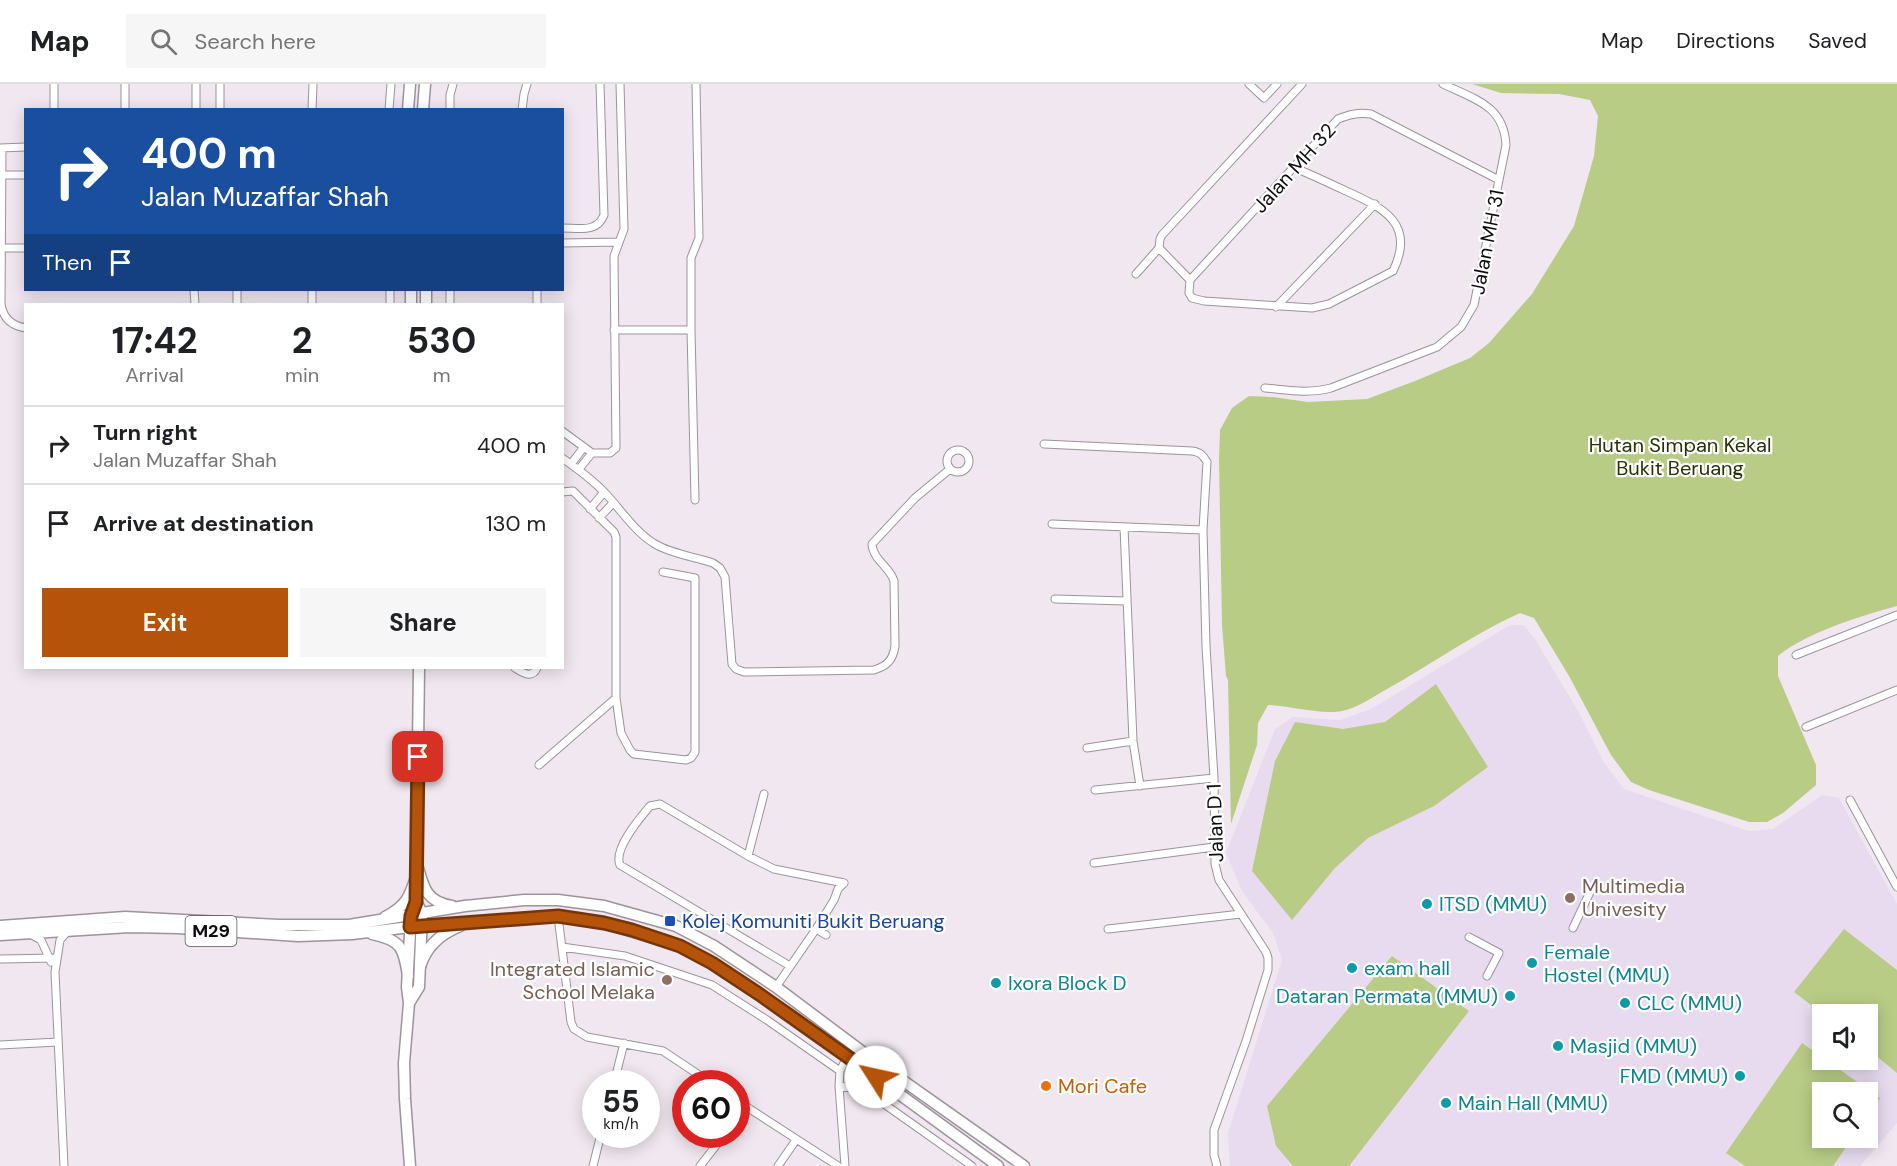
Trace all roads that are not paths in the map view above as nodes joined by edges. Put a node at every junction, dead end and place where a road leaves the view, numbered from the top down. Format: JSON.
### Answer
{"nodes":[{"id":1,"x":54,"y":84,"type":"edge"},
{"id":2,"x":125,"y":84,"type":"edge"},
{"id":3,"x":196,"y":84,"type":"edge"},
{"id":4,"x":220,"y":84,"type":"edge"},
{"id":5,"x":313,"y":84,"type":"edge"},
{"id":6,"x":391,"y":84,"type":"edge"},
{"id":7,"x":410,"y":84,"type":"edge"},
{"id":8,"x":425,"y":84,"type":"edge"},
{"id":9,"x":453,"y":84,"type":"edge"},
{"id":10,"x":527,"y":84,"type":"edge"},
{"id":11,"x":600,"y":84,"type":"edge"},
{"id":12,"x":620,"y":84,"type":"edge"},
{"id":13,"x":696,"y":84,"type":"edge"},
{"id":14,"x":1249,"y":84,"type":"edge"},
{"id":15,"x":1277,"y":84,"type":"edge"},
{"id":16,"x":1302,"y":84,"type":"edge"},
{"id":17,"x":1443,"y":84,"type":"edge"},
{"id":18,"x":54,"y":108,"type":"edge"},
{"id":19,"x":126,"y":108,"type":"edge"},
{"id":20,"x":196,"y":108,"type":"edge"},
{"id":21,"x":220,"y":108,"type":"edge"},
{"id":22,"x":312,"y":108,"type":"edge"},
{"id":23,"x":389,"y":108,"type":"edge"},
{"id":24,"x":408,"y":108,"type":"edge"},
{"id":25,"x":423,"y":108,"type":"edge"},
{"id":26,"x":450,"y":108,"type":"edge"},
{"id":27,"x":522,"y":108,"type":"edge"},
{"id":28,"x":24,"y":147,"type":"edge"},
{"id":29,"x":1,"y":148,"type":"edge"},
{"id":30,"x":1295,"y":168,"type":"junction"},
{"id":31,"x":2,"y":175,"type":"junction"},
{"id":32,"x":24,"y":175,"type":"edge"},
{"id":33,"x":1499,"y":180,"type":"junction"},
{"id":34,"x":1375,"y":204,"type":"junction"},
{"id":35,"x":564,"y":228,"type":"edge"},
{"id":36,"x":619,"y":242,"type":"junction"},
{"id":37,"x":564,"y":243,"type":"edge"},
{"id":38,"x":1,"y":248,"type":"edge"},
{"id":39,"x":24,"y":248,"type":"edge"},
{"id":40,"x":1160,"y":248,"type":"junction"},
{"id":41,"x":1136,"y":274,"type":"dead end"},
{"id":42,"x":1190,"y":280,"type":"junction"},
{"id":43,"x":1276,"y":307,"type":"junction"},
{"id":44,"x":24,"y":327,"type":"edge"},
{"id":45,"x":614,"y":330,"type":"junction"},
{"id":46,"x":692,"y":330,"type":"junction"},
{"id":47,"x":1265,"y":388,"type":"dead end"},
{"id":48,"x":564,"y":432,"type":"edge"},
{"id":49,"x":1044,"y":444,"type":"dead end"},
{"id":50,"x":584,"y":447,"type":"junction"},
{"id":51,"x":592,"y":453,"type":"junction"},
{"id":52,"x":564,"y":459,"type":"edge"},
{"id":53,"x":571,"y":464,"type":"junction"},
{"id":54,"x":950,"y":469,"type":"dead end"},
{"id":55,"x":579,"y":470,"type":"junction"},
{"id":56,"x":564,"y":492,"type":"edge"},
{"id":57,"x":604,"y":492,"type":"junction"},
{"id":58,"x":695,"y":500,"type":"dead end"},
{"id":59,"x":613,"y":502,"type":"junction"},
{"id":60,"x":590,"y":509,"type":"junction"},
{"id":61,"x":599,"y":518,"type":"junction"},
{"id":62,"x":1052,"y":524,"type":"dead end"},
{"id":63,"x":1124,"y":527,"type":"junction"},
{"id":64,"x":1203,"y":531,"type":"junction"},
{"id":65,"x":663,"y":572,"type":"dead end"},
{"id":66,"x":1055,"y":599,"type":"dead end"},
{"id":67,"x":1126,"y":601,"type":"junction"},
{"id":68,"x":1897,"y":615,"type":"edge"},
{"id":69,"x":1796,"y":655,"type":"dead end"},
{"id":70,"x":419,"y":669,"type":"edge"},
{"id":71,"x":516,"y":669,"type":"edge"},
{"id":72,"x":536,"y":669,"type":"edge"},
{"id":73,"x":1897,"y":690,"type":"edge"},
{"id":74,"x":616,"y":698,"type":"junction"},
{"id":75,"x":1806,"y":727,"type":"dead end"},
{"id":76,"x":1133,"y":741,"type":"junction"},
{"id":77,"x":1087,"y":748,"type":"dead end"},
{"id":78,"x":539,"y":765,"type":"dead end"},
{"id":79,"x":1214,"y":778,"type":"junction"},
{"id":80,"x":1140,"y":786,"type":"junction"},
{"id":81,"x":1095,"y":790,"type":"dead end"},
{"id":82,"x":764,"y":794,"type":"dead end"},
{"id":83,"x":1850,"y":800,"type":"dead end"},
{"id":84,"x":1214,"y":847,"type":"junction"},
{"id":85,"x":748,"y":856,"type":"junction"},
{"id":86,"x":1094,"y":863,"type":"dead end"},
{"id":87,"x":417,"y":869,"type":"junction"},
{"id":88,"x":1897,"y":887,"type":"edge"},
{"id":89,"x":1590,"y":892,"type":"dead end"},
{"id":90,"x":416,"y":902,"type":"junction"},
{"id":91,"x":465,"y":906,"type":"junction"},
{"id":92,"x":422,"y":914,"type":"junction"},
{"id":93,"x":1241,"y":914,"type":"junction"},
{"id":94,"x":558,"y":916,"type":"junction"},
{"id":95,"x":410,"y":921,"type":"junction"},
{"id":96,"x":472,"y":922,"type":"junction"},
{"id":97,"x":0,"y":926,"type":"edge"},
{"id":98,"x":422,"y":926,"type":"junction"},
{"id":99,"x":366,"y":927,"type":"junction"},
{"id":100,"x":1574,"y":928,"type":"dead end"},
{"id":101,"x":816,"y":929,"type":"junction"},
{"id":102,"x":1108,"y":929,"type":"dead end"},
{"id":103,"x":68,"y":930,"type":"junction"},
{"id":104,"x":29,"y":933,"type":"junction"},
{"id":105,"x":0,"y":935,"type":"edge"},
{"id":106,"x":826,"y":935,"type":"dead end"},
{"id":107,"x":1469,"y":936,"type":"dead end"},
{"id":108,"x":562,"y":946,"type":"junction"},
{"id":109,"x":53,"y":958,"type":"junction"},
{"id":110,"x":0,"y":959,"type":"edge"},
{"id":111,"x":790,"y":966,"type":"junction"},
{"id":112,"x":420,"y":967,"type":"junction"},
{"id":113,"x":408,"y":976,"type":"junction"},
{"id":114,"x":1487,"y":976,"type":"dead end"},
{"id":115,"x":776,"y":987,"type":"junction"},
{"id":116,"x":409,"y":1003,"type":"junction"},
{"id":117,"x":58,"y":1042,"type":"junction"},
{"id":118,"x":624,"y":1043,"type":"junction"},
{"id":119,"x":0,"y":1045,"type":"edge"},
{"id":120,"x":847,"y":1057,"type":"junction"},
{"id":121,"x":617,"y":1070,"type":"edge"},
{"id":122,"x":692,"y":1070,"type":"edge"},
{"id":123,"x":840,"y":1071,"type":"junction"},
{"id":124,"x":839,"y":1086,"type":"junction"},
{"id":125,"x":750,"y":1109,"type":"edge"},
{"id":126,"x":796,"y":1140,"type":"junction"},
{"id":127,"x":597,"y":1148,"type":"edge"},
{"id":128,"x":714,"y":1148,"type":"edge"},
{"id":129,"x":64,"y":1166,"type":"edge"},
{"id":130,"x":410,"y":1166,"type":"edge"},
{"id":131,"x":592,"y":1166,"type":"edge"},
{"id":132,"x":700,"y":1166,"type":"edge"},
{"id":133,"x":778,"y":1166,"type":"edge"},
{"id":134,"x":838,"y":1166,"type":"edge"},
{"id":135,"x":845,"y":1166,"type":"edge"},
{"id":136,"x":972,"y":1166,"type":"edge"},
{"id":137,"x":998,"y":1166,"type":"edge"},
{"id":138,"x":1024,"y":1166,"type":"edge"},
{"id":139,"x":1217,"y":1166,"type":"edge"}],
"edges":[{"from":1,"to":18,"type":"street"},
{"from":2,"to":19,"type":"street"},
{"from":3,"to":20,"type":"street"},
{"from":4,"to":21,"type":"street"},
{"from":5,"to":22,"type":"street"},
{"from":6,"to":23,"type":"street"},
{"from":7,"to":24,"type":"main road"},
{"from":8,"to":25,"type":"main road"},
{"from":9,"to":26,"type":"street"},
{"from":10,"to":27,"type":"street"},
{"from":11,"to":35,"type":"street"},
{"from":12,"to":36,"type":"street"},
{"from":13,"to":46,"type":"street"},
{"from":14,"to":15,"type":"street"},
{"from":16,"to":40,"type":"street"},
{"from":17,"to":33,"type":"street","name":"Jalan MH 31"},
{"from":28,"to":29,"type":"street"},
{"from":29,"to":31,"type":"street"},
{"from":30,"to":33,"type":"street","name":"Jalan MH 32"},
{"from":30,"to":34,"type":"street"},
{"from":30,"to":42,"type":"street","name":"Jalan MH 32"},
{"from":31,"to":32,"type":"street"},
{"from":31,"to":38,"type":"street"},
{"from":33,"to":47,"type":"street","name":"Jalan MH 31"},
{"from":34,"to":43,"type":"street"},
{"from":34,"to":43,"type":"street"},
{"from":36,"to":37,"type":"street"},
{"from":36,"to":45,"type":"street"},
{"from":38,"to":39,"type":"street"},
{"from":38,"to":44,"type":"street"},
{"from":40,"to":41,"type":"street"},
{"from":40,"to":42,"type":"street"},
{"from":42,"to":43,"type":"street"},
{"from":45,"to":46,"type":"street"},
{"from":45,"to":51,"type":"street"},
{"from":46,"to":58,"type":"street"},
{"from":48,"to":50,"type":"street"},
{"from":49,"to":64,"type":"street","name":"Jalan D 1"},
{"from":50,"to":51,"type":"street"},
{"from":50,"to":53,"type":"street"},
{"from":51,"to":55,"type":"street"},
{"from":52,"to":53,"type":"street"},
{"from":53,"to":55,"type":"street"},
{"from":54,"to":59,"type":"street"},
{"from":55,"to":57,"type":"street"},
{"from":56,"to":60,"type":"street"},
{"from":57,"to":59,"type":"street"},
{"from":57,"to":60,"type":"street"},
{"from":59,"to":61,"type":"street"},
{"from":60,"to":61,"type":"street"},
{"from":61,"to":74,"type":"street"},
{"from":62,"to":63,"type":"street"},
{"from":63,"to":64,"type":"street"},
{"from":63,"to":67,"type":"street"},
{"from":64,"to":79,"type":"street","name":"Jalan D 1"},
{"from":65,"to":74,"type":"street"},
{"from":66,"to":67,"type":"street"},
{"from":67,"to":76,"type":"street"},
{"from":68,"to":69,"type":"street"},
{"from":70,"to":87,"type":"main road"},
{"from":71,"to":72,"type":"street"},
{"from":73,"to":75,"type":"street"},
{"from":74,"to":78,"type":"street"},
{"from":76,"to":77,"type":"street"},
{"from":76,"to":80,"type":"street"},
{"from":79,"to":80,"type":"street"},
{"from":79,"to":84,"type":"street","name":"Jalan D 1"},
{"from":80,"to":81,"type":"street"},
{"from":82,"to":85,"type":"street"},
{"from":83,"to":88,"type":"street"},
{"from":84,"to":86,"type":"street"},
{"from":84,"to":93,"type":"street","name":"Jalan D 1"},
{"from":85,"to":101,"type":"street"},
{"from":85,"to":111,"type":"street"},
{"from":87,"to":90,"type":"main road"},
{"from":87,"to":91,"type":"main road"},
{"from":87,"to":99,"type":"main road"},
{"from":89,"to":100,"type":"street"},
{"from":90,"to":92,"type":"main road"},
{"from":90,"to":95,"type":"main road"},
{"from":91,"to":92,"type":"main road","number":"M29"},
{"from":91,"to":115,"type":"main road","number":"M29"},
{"from":92,"to":95,"type":"main road","number":"M29"},
{"from":92,"to":98,"type":"main road"},
{"from":93,"to":102,"type":"street"},
{"from":93,"to":139,"type":"street","name":"Jalan D 1"},
{"from":94,"to":96,"type":"main road","number":"M29"},
{"from":94,"to":108,"type":"street"},
{"from":94,"to":120,"type":"main road","number":"M29"},
{"from":95,"to":98,"type":"main road","number":"M29"},
{"from":95,"to":99,"type":"main road","number":"M29"},
{"from":95,"to":113,"type":"main road"},
{"from":96,"to":98,"type":"main road","number":"M29"},
{"from":96,"to":112,"type":"main road"},
{"from":97,"to":99,"type":"main road","number":"M29"},
{"from":98,"to":112,"type":"main road"},
{"from":99,"to":103,"type":"main road","number":"M29"},
{"from":99,"to":113,"type":"main road"},
{"from":101,"to":106,"type":"street"},
{"from":101,"to":111,"type":"street"},
{"from":103,"to":104,"type":"main road","number":"M29"},
{"from":103,"to":109,"type":"street"},
{"from":104,"to":105,"type":"main road","number":"M29"},
{"from":104,"to":109,"type":"street"},
{"from":107,"to":114,"type":"street"},
{"from":108,"to":118,"type":"street"},
{"from":108,"to":123,"type":"street"},
{"from":109,"to":110,"type":"street"},
{"from":109,"to":117,"type":"street"},
{"from":111,"to":115,"type":"street"},
{"from":112,"to":116,"type":"main road"},
{"from":113,"to":116,"type":"main road"},
{"from":115,"to":138,"type":"main road","number":"M29"},
{"from":116,"to":130,"type":"main road"},
{"from":117,"to":119,"type":"street"},
{"from":117,"to":129,"type":"street"},
{"from":118,"to":121,"type":"street"},
{"from":118,"to":122,"type":"street"},
{"from":120,"to":123,"type":"street"},
{"from":120,"to":137,"type":"main road","number":"M29"},
{"from":123,"to":124,"type":"street"},
{"from":124,"to":135,"type":"street"},
{"from":124,"to":136,"type":"street"},
{"from":125,"to":126,"type":"street"},
{"from":126,"to":133,"type":"street"},
{"from":126,"to":134,"type":"street"},
{"from":127,"to":131,"type":"street"},
{"from":128,"to":132,"type":"street"}]}
